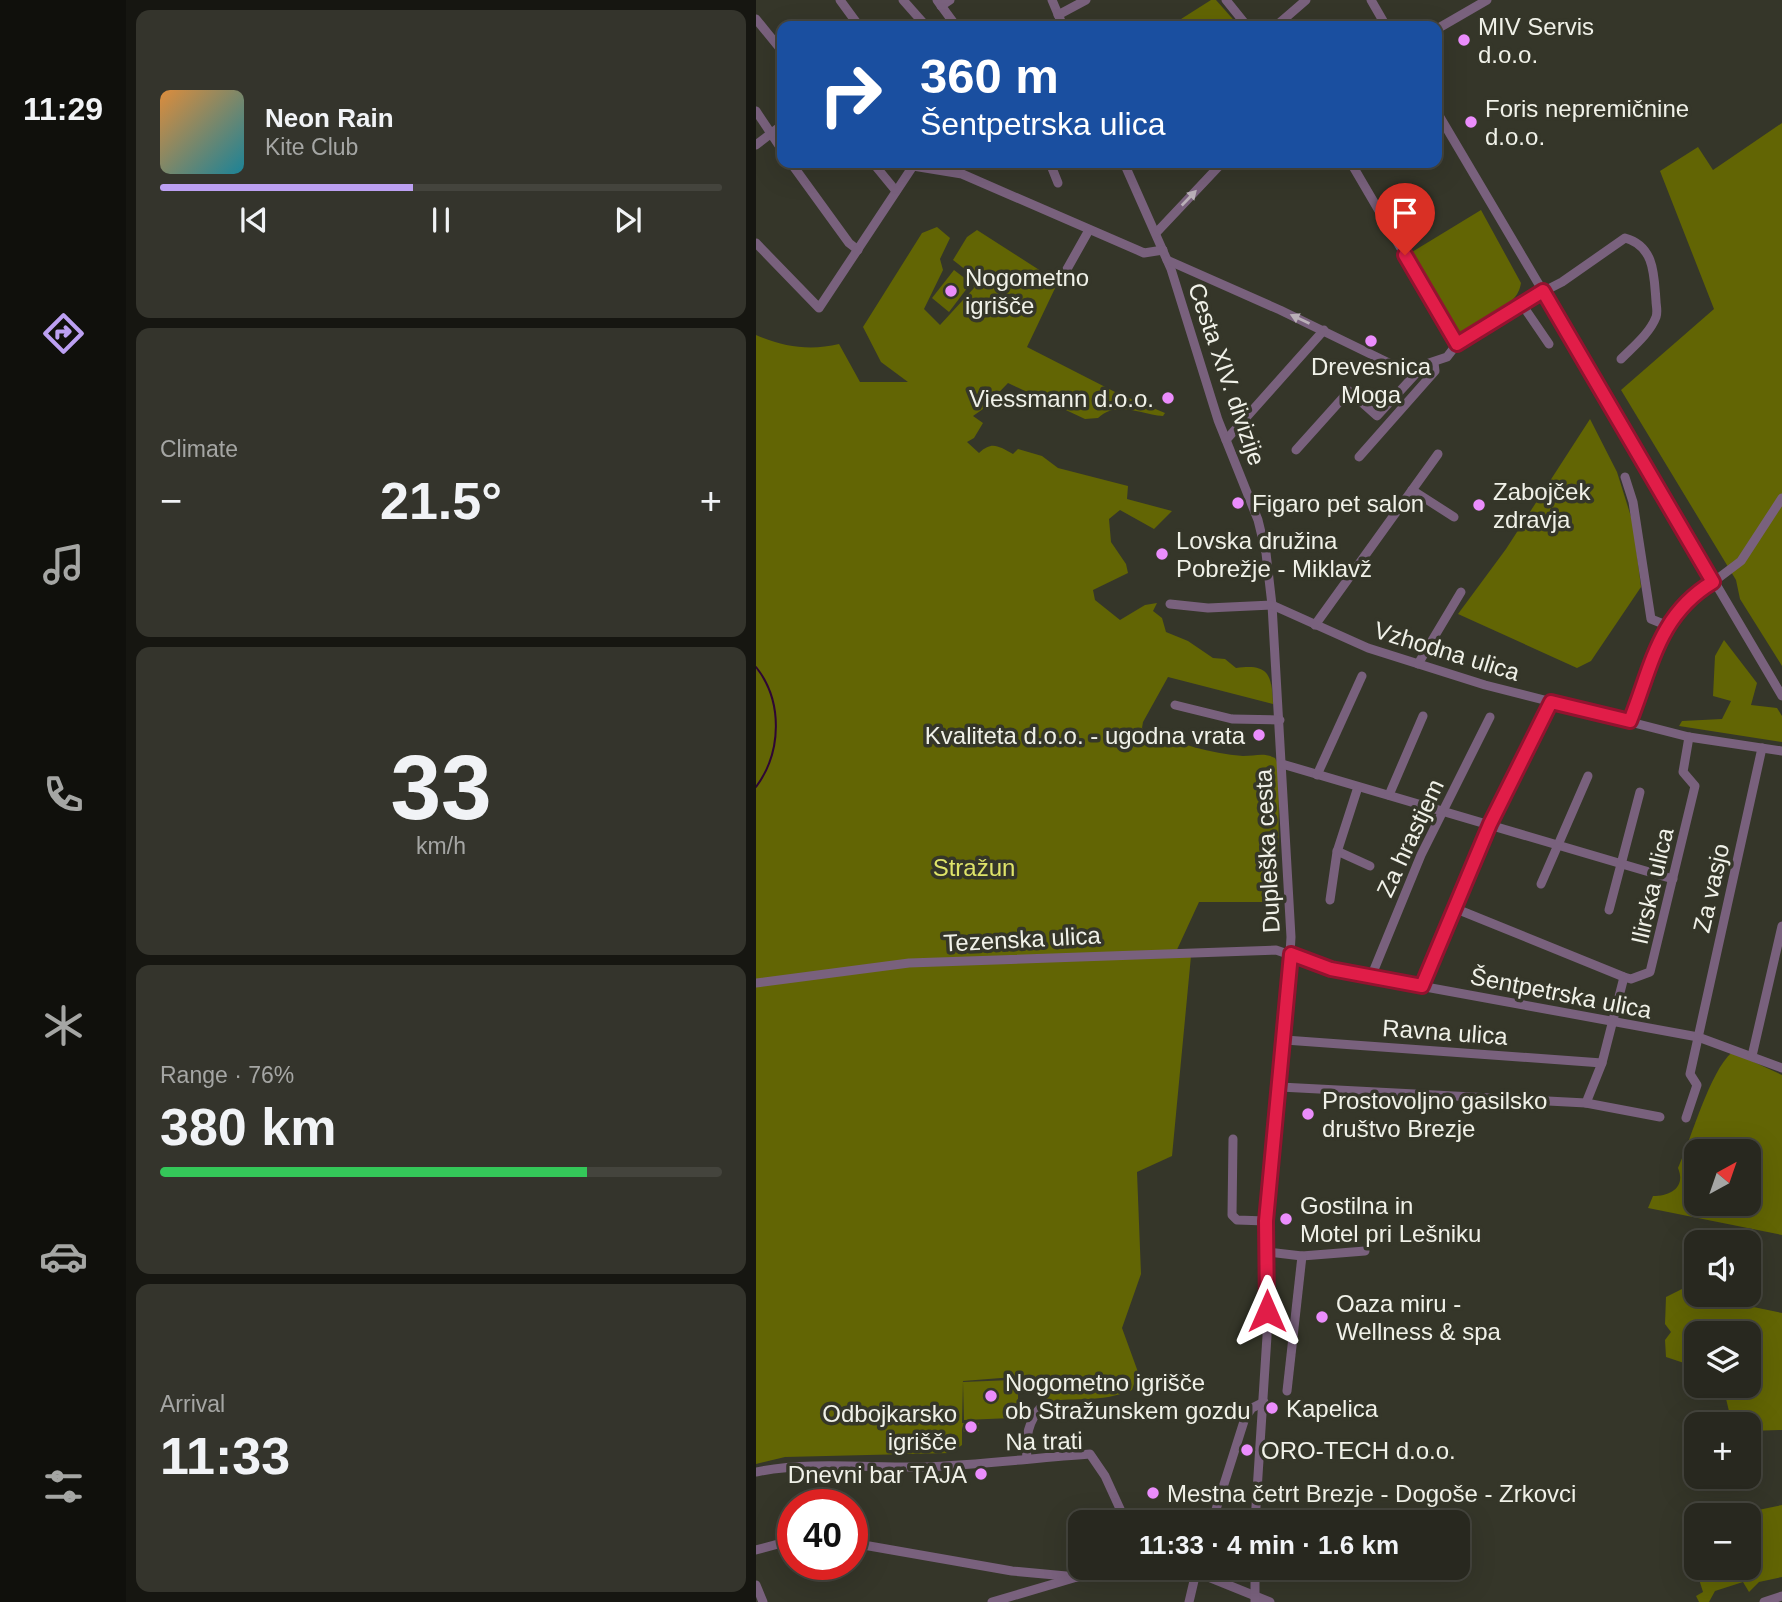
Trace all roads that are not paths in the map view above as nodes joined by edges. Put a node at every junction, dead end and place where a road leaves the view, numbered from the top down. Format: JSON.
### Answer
{"nodes":[{"id":1,"x":840,"y":0,"type":"edge"},
{"id":2,"x":903,"y":0,"type":"edge"},
{"id":3,"x":950,"y":0,"type":"edge"},
{"id":4,"x":1052,"y":0,"type":"edge"},
{"id":5,"x":1086,"y":0,"type":"edge"},
{"id":6,"x":1226,"y":0,"type":"edge"},
{"id":7,"x":1306,"y":0,"type":"edge"},
{"id":8,"x":1370,"y":0,"type":"edge"},
{"id":9,"x":1487,"y":0,"type":"edge"},
{"id":10,"x":939,"y":3,"type":"edge"},
{"id":11,"x":1058,"y":15,"type":"junction"},
{"id":12,"x":756,"y":19,"type":"edge"},
{"id":13,"x":855,"y":21,"type":"edge"},
{"id":14,"x":922,"y":21,"type":"edge"},
{"id":15,"x":952,"y":21,"type":"edge"},
{"id":16,"x":1061,"y":21,"type":"edge"},
{"id":17,"x":1243,"y":21,"type":"edge"},
{"id":18,"x":1282,"y":21,"type":"edge"},
{"id":19,"x":1383,"y":21,"type":"edge"},
{"id":20,"x":1442,"y":26,"type":"edge"},
{"id":21,"x":777,"y":45,"type":"edge"},
{"id":22,"x":756,"y":111,"type":"edge"},
{"id":23,"x":1442,"y":120,"type":"edge"},
{"id":24,"x":777,"y":129,"type":"edge"},
{"id":25,"x":771,"y":134,"type":"junction"},
{"id":26,"x":777,"y":143,"type":"edge"},
{"id":27,"x":756,"y":145,"type":"edge"},
{"id":28,"x":795,"y":168,"type":"edge"},
{"id":29,"x":877,"y":168,"type":"edge"},
{"id":30,"x":911,"y":168,"type":"edge"},
{"id":31,"x":933,"y":168,"type":"edge"},
{"id":32,"x":1052,"y":168,"type":"edge"},
{"id":33,"x":1126,"y":168,"type":"edge"},
{"id":34,"x":1217,"y":168,"type":"edge"},
{"id":35,"x":1354,"y":168,"type":"edge"},
{"id":36,"x":1058,"y":183,"type":"dead end"},
{"id":37,"x":896,"y":191,"type":"junction"},
{"id":38,"x":1089,"y":230,"type":"junction"},
{"id":39,"x":1156,"y":233,"type":"junction"},
{"id":40,"x":756,"y":243,"type":"edge"},
{"id":41,"x":858,"y":250,"type":"junction"},
{"id":42,"x":1163,"y":250,"type":"junction"},
{"id":43,"x":1167,"y":260,"type":"junction"},
{"id":44,"x":1062,"y":278,"type":"dead end"},
{"id":45,"x":1543,"y":291,"type":"junction"},
{"id":46,"x":1521,"y":303,"type":"junction"},
{"id":47,"x":1324,"y":330,"type":"junction"},
{"id":48,"x":1457,"y":344,"type":"junction"},
{"id":49,"x":1549,"y":344,"type":"dead end"},
{"id":50,"x":1621,"y":359,"type":"dead end"},
{"id":51,"x":1434,"y":363,"type":"junction"},
{"id":52,"x":1422,"y":367,"type":"junction"},
{"id":53,"x":1226,"y":440,"type":"junction"},
{"id":54,"x":1296,"y":450,"type":"dead end"},
{"id":55,"x":1438,"y":454,"type":"dead end"},
{"id":56,"x":1359,"y":457,"type":"dead end"},
{"id":57,"x":1625,"y":477,"type":"dead end"},
{"id":58,"x":1412,"y":490,"type":"junction"},
{"id":59,"x":1782,"y":498,"type":"edge"},
{"id":60,"x":1454,"y":517,"type":"dead end"},
{"id":61,"x":1713,"y":582,"type":"junction"},
{"id":62,"x":1461,"y":592,"type":"dead end"},
{"id":63,"x":1170,"y":604,"type":"dead end"},
{"id":64,"x":1272,"y":605,"type":"junction"},
{"id":65,"x":1315,"y":625,"type":"junction"},
{"id":66,"x":1667,"y":625,"type":"junction"},
{"id":67,"x":1418,"y":664,"type":"junction"},
{"id":68,"x":1362,"y":676,"type":"dead end"},
{"id":69,"x":1782,"y":696,"type":"edge"},
{"id":70,"x":1551,"y":702,"type":"junction"},
{"id":71,"x":1175,"y":705,"type":"dead end"},
{"id":72,"x":1423,"y":716,"type":"dead end"},
{"id":73,"x":1490,"y":717,"type":"dead end"},
{"id":74,"x":1280,"y":720,"type":"junction"},
{"id":75,"x":1630,"y":721,"type":"junction"},
{"id":76,"x":1689,"y":737,"type":"junction"},
{"id":77,"x":1762,"y":748,"type":"junction"},
{"id":78,"x":1782,"y":751,"type":"edge"},
{"id":79,"x":1283,"y":764,"type":"junction"},
{"id":80,"x":1317,"y":775,"type":"junction"},
{"id":81,"x":1588,"y":776,"type":"dead end"},
{"id":82,"x":1357,"y":786,"type":"junction"},
{"id":83,"x":1640,"y":792,"type":"dead end"},
{"id":84,"x":1389,"y":795,"type":"junction"},
{"id":85,"x":1443,"y":810,"type":"junction"},
{"id":86,"x":1490,"y":824,"type":"junction"},
{"id":87,"x":1556,"y":845,"type":"junction"},
{"id":88,"x":1337,"y":851,"type":"junction"},
{"id":89,"x":1621,"y":863,"type":"junction"},
{"id":90,"x":1370,"y":866,"type":"dead end"},
{"id":91,"x":1673,"y":879,"type":"junction"},
{"id":92,"x":1541,"y":884,"type":"dead end"},
{"id":93,"x":1330,"y":900,"type":"dead end"},
{"id":94,"x":1454,"y":908,"type":"junction"},
{"id":95,"x":1609,"y":910,"type":"dead end"},
{"id":96,"x":1782,"y":926,"type":"edge"},
{"id":97,"x":1291,"y":954,"type":"junction"},
{"id":98,"x":1371,"y":977,"type":"junction"},
{"id":99,"x":1624,"y":977,"type":"junction"},
{"id":100,"x":756,"y":983,"type":"edge"},
{"id":101,"x":1422,"y":986,"type":"junction"},
{"id":102,"x":1613,"y":1022,"type":"junction"},
{"id":103,"x":1698,"y":1037,"type":"junction"},
{"id":104,"x":1285,"y":1040,"type":"junction"},
{"id":105,"x":1752,"y":1056,"type":"junction"},
{"id":106,"x":1602,"y":1063,"type":"junction"},
{"id":107,"x":1782,"y":1068,"type":"edge"},
{"id":108,"x":1280,"y":1087,"type":"junction"},
{"id":109,"x":1586,"y":1103,"type":"junction"},
{"id":110,"x":1661,"y":1117,"type":"dead end"},
{"id":111,"x":1686,"y":1118,"type":"dead end"},
{"id":112,"x":1233,"y":1139,"type":"dead end"},
{"id":113,"x":1266,"y":1221,"type":"junction"},
{"id":114,"x":1364,"y":1251,"type":"dead end"},
{"id":115,"x":1267,"y":1252,"type":"junction"},
{"id":116,"x":1303,"y":1256,"type":"junction"},
{"id":117,"x":1287,"y":1391,"type":"dead end"},
{"id":118,"x":1264,"y":1402,"type":"junction"},
{"id":119,"x":1043,"y":1405,"type":"dead end"},
{"id":120,"x":1027,"y":1459,"type":"junction"},
{"id":121,"x":756,"y":1472,"type":"edge"},
{"id":122,"x":1121,"y":1510,"type":"edge"},
{"id":123,"x":1216,"y":1510,"type":"edge"},
{"id":124,"x":1256,"y":1510,"type":"edge"},
{"id":125,"x":777,"y":1544,"type":"edge"},
{"id":126,"x":868,"y":1546,"type":"edge"},
{"id":127,"x":756,"y":1550,"type":"edge"},
{"id":128,"x":1068,"y":1576,"type":"edge"},
{"id":129,"x":1069,"y":1580,"type":"edge"},
{"id":130,"x":1192,"y":1580,"type":"edge"},
{"id":131,"x":1217,"y":1580,"type":"edge"},
{"id":132,"x":1255,"y":1580,"type":"edge"},
{"id":133,"x":756,"y":1585,"type":"edge"},
{"id":134,"x":1782,"y":1596,"type":"edge"},
{"id":135,"x":1018,"y":1598,"type":"edge"},
{"id":136,"x":1255,"y":1598,"type":"edge"},
{"id":137,"x":763,"y":1602,"type":"edge"},
{"id":138,"x":992,"y":1602,"type":"edge"},
{"id":139,"x":1189,"y":1602,"type":"edge"},
{"id":140,"x":1270,"y":1602,"type":"edge"},
{"id":141,"x":1764,"y":1602,"type":"edge"}],
"edges":[{"from":1,"to":13,"type":"street"},
{"from":2,"to":14,"type":"street"},
{"from":3,"to":10,"type":"street"},
{"from":4,"to":11,"type":"street"},
{"from":5,"to":11,"type":"street"},
{"from":6,"to":17,"type":"street"},
{"from":7,"to":18,"type":"street"},
{"from":8,"to":19,"type":"street"},
{"from":9,"to":20,"type":"street"},
{"from":10,"to":15,"type":"street"},
{"from":11,"to":16,"type":"street"},
{"from":12,"to":21,"type":"street"},
{"from":22,"to":25,"type":"street"},
{"from":23,"to":45,"type":"street"},
{"from":24,"to":25,"type":"street"},
{"from":25,"to":26,"type":"street"},
{"from":25,"to":27,"type":"street"},
{"from":28,"to":41,"type":"street"},
{"from":29,"to":37,"type":"street"},
{"from":30,"to":37,"type":"street"},
{"from":31,"to":38,"type":"street"},
{"from":32,"to":36,"type":"street"},
{"from":33,"to":39,"type":"street","name":"Cesta XIV. divizije"},
{"from":39,"to":34,"type":"street","one_way":true},
{"from":35,"to":48,"type":"street"},
{"from":37,"to":41,"type":"street"},
{"from":38,"to":42,"type":"street"},
{"from":38,"to":44,"type":"street"},
{"from":39,"to":42,"type":"street","name":"Cesta XIV. divizije"},
{"from":40,"to":41,"type":"street"},
{"from":42,"to":43,"type":"street","name":"Cesta XIV. divizije"},
{"from":47,"to":43,"type":"street","one_way":true},
{"from":43,"to":53,"type":"street","name":"Cesta XIV. divizije"},
{"from":45,"to":46,"type":"street"},
{"from":45,"to":50,"type":"street"},
{"from":45,"to":61,"type":"street"},
{"from":46,"to":48,"type":"street"},
{"from":46,"to":49,"type":"street"},
{"from":47,"to":52,"type":"street"},
{"from":47,"to":53,"type":"street"},
{"from":48,"to":51,"type":"street"},
{"from":51,"to":52,"type":"street"},
{"from":51,"to":56,"type":"street"},
{"from":52,"to":54,"type":"street"},
{"from":53,"to":64,"type":"street","name":"Cesta XIV. divizije"},
{"from":55,"to":58,"type":"street"},
{"from":57,"to":66,"type":"street"},
{"from":58,"to":60,"type":"street"},
{"from":58,"to":65,"type":"street"},
{"from":59,"to":61,"type":"street"},
{"from":61,"to":66,"type":"street"},
{"from":61,"to":69,"type":"street"},
{"from":62,"to":67,"type":"street"},
{"from":63,"to":64,"type":"street"},
{"from":64,"to":65,"type":"street","name":"Vzhodna ulica"},
{"from":64,"to":74,"type":"street","name":"Dupleška cesta"},
{"from":65,"to":67,"type":"street","name":"Vzhodna ulica"},
{"from":66,"to":75,"type":"street"},
{"from":67,"to":70,"type":"street","name":"Vzhodna ulica"},
{"from":68,"to":80,"type":"street"},
{"from":70,"to":75,"type":"street","name":"Vzhodna ulica"},
{"from":70,"to":86,"type":"street"},
{"from":71,"to":74,"type":"street"},
{"from":72,"to":84,"type":"street"},
{"from":73,"to":85,"type":"street","name":"Za hrastjem"},
{"from":74,"to":79,"type":"street","name":"Dupleška cesta"},
{"from":75,"to":76,"type":"street","name":"Vzhodna ulica"},
{"from":76,"to":77,"type":"street","name":"Vzhodna ulica"},
{"from":76,"to":91,"type":"street","name":"Ilirska ulica"},
{"from":77,"to":78,"type":"street","name":"Vzhodna ulica"},
{"from":77,"to":103,"type":"street","name":"Za vasjo"},
{"from":79,"to":80,"type":"street"},
{"from":79,"to":97,"type":"street","name":"Dupleška cesta"},
{"from":80,"to":82,"type":"street"},
{"from":81,"to":87,"type":"street"},
{"from":82,"to":84,"type":"street"},
{"from":82,"to":88,"type":"street"},
{"from":83,"to":89,"type":"street"},
{"from":84,"to":85,"type":"street"},
{"from":85,"to":86,"type":"street"},
{"from":85,"to":98,"type":"street","name":"Za hrastjem"},
{"from":86,"to":87,"type":"street"},
{"from":86,"to":94,"type":"street"},
{"from":87,"to":89,"type":"street"},
{"from":87,"to":92,"type":"street"},
{"from":88,"to":90,"type":"street"},
{"from":88,"to":93,"type":"street"},
{"from":89,"to":91,"type":"street"},
{"from":89,"to":95,"type":"street"},
{"from":91,"to":99,"type":"street","name":"Ilirska ulica"},
{"from":94,"to":99,"type":"street"},
{"from":94,"to":101,"type":"street"},
{"from":96,"to":105,"type":"street"},
{"from":97,"to":98,"type":"street","name":"Šentpetrska ulica"},
{"from":97,"to":100,"type":"street","name":"Tezenska ulica"},
{"from":97,"to":104,"type":"street","name":"Dupleška cesta"},
{"from":98,"to":101,"type":"street","name":"Šentpetrska ulica"},
{"from":99,"to":102,"type":"street","name":"Ilirska ulica"},
{"from":101,"to":102,"type":"street","name":"Šentpetrska ulica"},
{"from":102,"to":103,"type":"street","name":"Šentpetrska ulica"},
{"from":102,"to":106,"type":"street","name":"Ilirska ulica"},
{"from":103,"to":105,"type":"street","name":"Šentpetrska ulica"},
{"from":103,"to":111,"type":"street","name":"Za vasjo"},
{"from":104,"to":106,"type":"street","name":"Ravna ulica"},
{"from":104,"to":108,"type":"street","name":"Dupleška cesta"},
{"from":105,"to":107,"type":"street","name":"Šentpetrska ulica"},
{"from":106,"to":109,"type":"street","name":"Ilirska ulica"},
{"from":108,"to":109,"type":"street"},
{"from":108,"to":113,"type":"street","name":"Dupleška cesta"},
{"from":109,"to":110,"type":"street"},
{"from":112,"to":113,"type":"street"},
{"from":113,"to":115,"type":"street","name":"Dupleška cesta"},
{"from":114,"to":116,"type":"street"},
{"from":115,"to":116,"type":"street"},
{"from":115,"to":118,"type":"street","name":"Dupleška cesta"},
{"from":116,"to":117,"type":"street"},
{"from":118,"to":123,"type":"street"},
{"from":118,"to":124,"type":"street","name":"Dupleška cesta"},
{"from":119,"to":120,"type":"street"},
{"from":120,"to":121,"type":"street","name":"Na trati"},
{"from":120,"to":122,"type":"street","name":"Na trati"},
{"from":125,"to":127,"type":"street"},
{"from":126,"to":128,"type":"street"},
{"from":129,"to":135,"type":"street"},
{"from":130,"to":139,"type":"street"},
{"from":131,"to":136,"type":"street"},
{"from":132,"to":136,"type":"street"},
{"from":133,"to":137,"type":"street"},
{"from":134,"to":141,"type":"street"},
{"from":135,"to":138,"type":"street"},
{"from":136,"to":140,"type":"street"}]}
